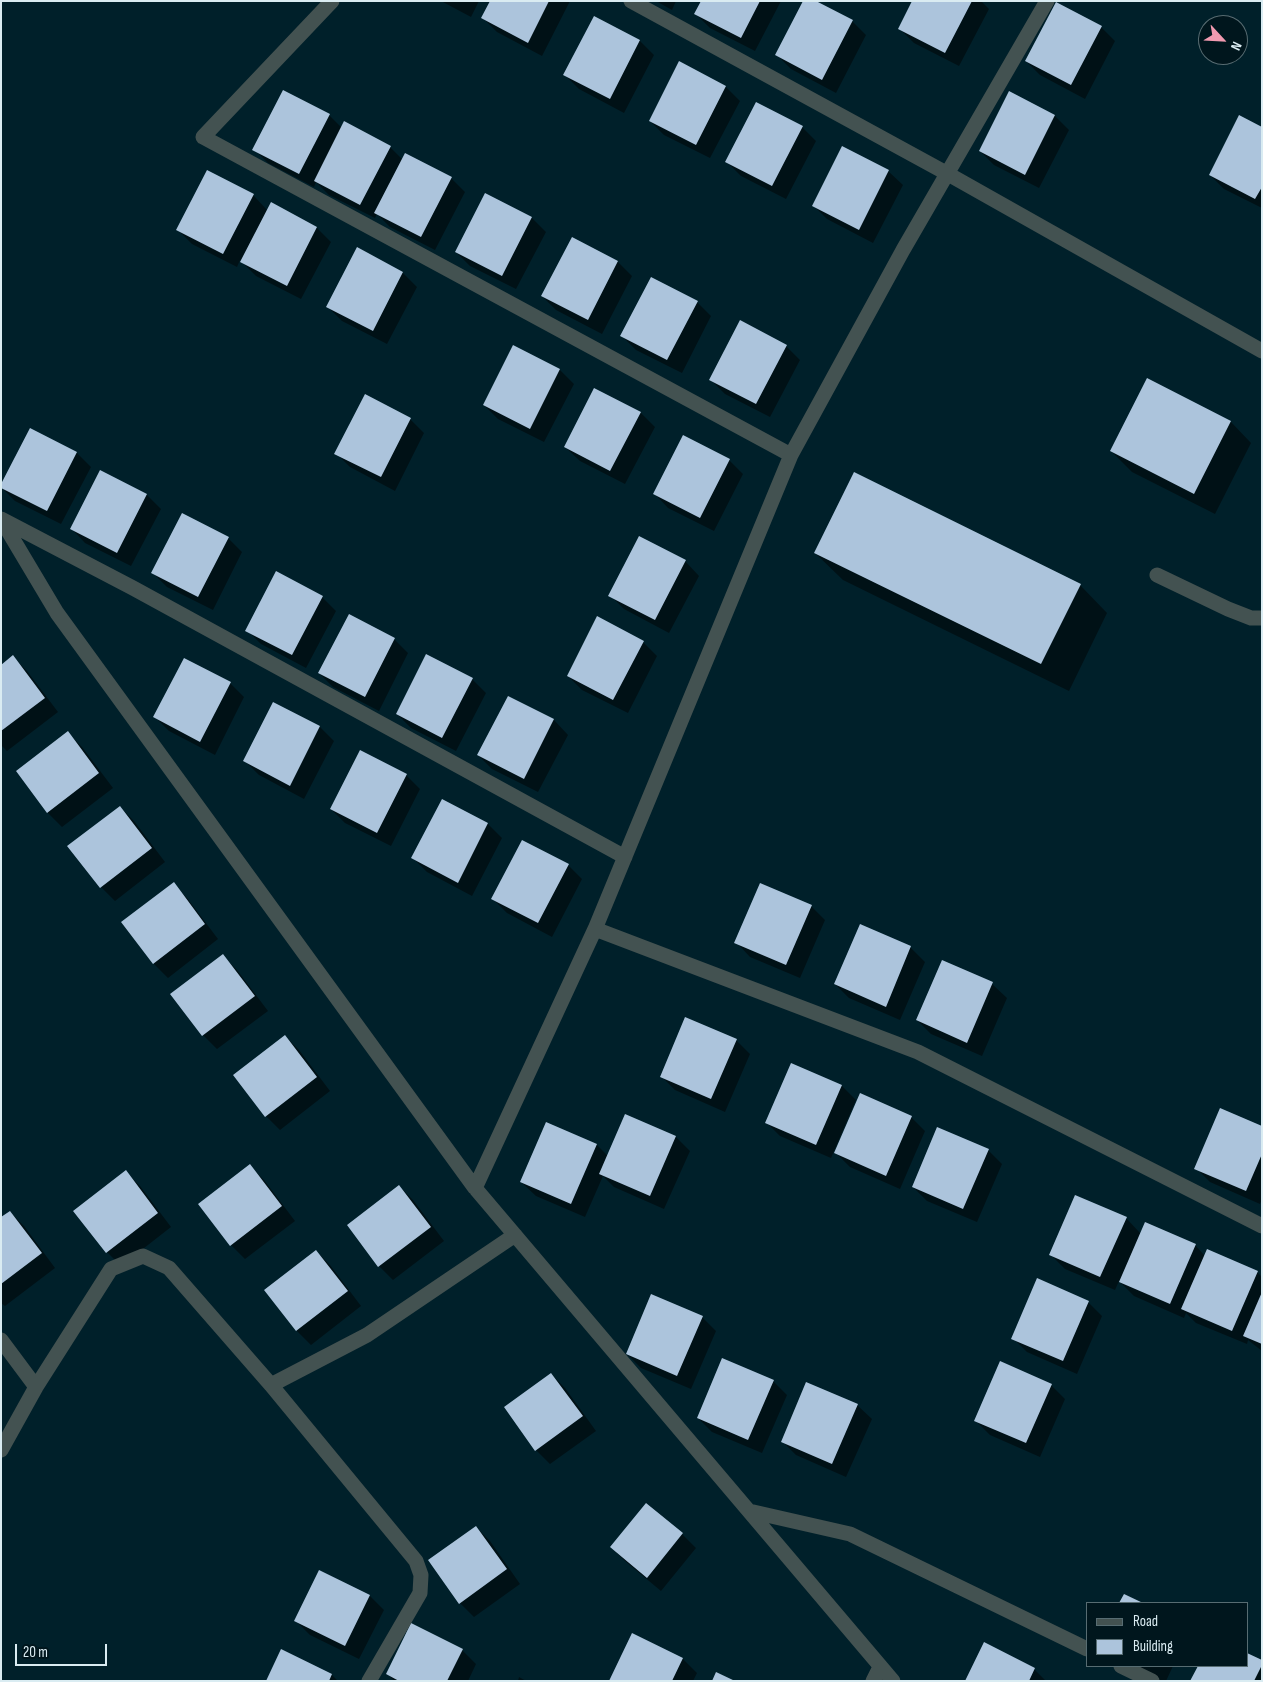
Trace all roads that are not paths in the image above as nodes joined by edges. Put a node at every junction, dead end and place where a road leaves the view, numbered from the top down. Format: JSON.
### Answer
{"nodes":[{"id":1,"x":332,"y":1,"type":"edge"},
{"id":2,"x":631,"y":1,"type":"edge"},
{"id":3,"x":1047,"y":1,"type":"edge"},
{"id":4,"x":948,"y":174,"type":"junction"},
{"id":5,"x":1262,"y":351,"type":"edge"},
{"id":6,"x":791,"y":455,"type":"junction"},
{"id":7,"x":1,"y":519,"type":"edge"},
{"id":8,"x":1157,"y":575,"type":"dead end"},
{"id":9,"x":1262,"y":618,"type":"edge"},
{"id":10,"x":625,"y":857,"type":"junction"},
{"id":11,"x":594,"y":929,"type":"junction"},
{"id":12,"x":475,"y":1188,"type":"junction"},
{"id":13,"x":1262,"y":1226,"type":"edge"},
{"id":14,"x":515,"y":1235,"type":"junction"},
{"id":15,"x":1,"y":1340,"type":"edge"},
{"id":16,"x":271,"y":1385,"type":"junction"},
{"id":17,"x":36,"y":1387,"type":"junction"},
{"id":18,"x":1,"y":1450,"type":"edge"},
{"id":19,"x":749,"y":1511,"type":"junction"},
{"id":20,"x":1086,"y":1649,"type":"edge"},
{"id":21,"x":880,"y":1667,"type":"junction"},
{"id":22,"x":1123,"y":1667,"type":"edge"},
{"id":23,"x":370,"y":1681,"type":"edge"},
{"id":24,"x":873,"y":1681,"type":"edge"},
{"id":25,"x":893,"y":1681,"type":"edge"},
{"id":26,"x":1152,"y":1681,"type":"edge"}],
"edges":[{"from":1,"to":6,"type":"street"},
{"from":2,"to":4,"type":"street"},
{"from":3,"to":4,"type":"street"},
{"from":4,"to":5,"type":"street"},
{"from":4,"to":6,"type":"street"},
{"from":6,"to":10,"type":"street"},
{"from":7,"to":10,"type":"street"},
{"from":7,"to":12,"type":"street"},
{"from":8,"to":9,"type":"street"},
{"from":10,"to":11,"type":"street"},
{"from":11,"to":12,"type":"street"},
{"from":11,"to":13,"type":"street"},
{"from":12,"to":14,"type":"street"},
{"from":14,"to":16,"type":"street"},
{"from":14,"to":19,"type":"street"},
{"from":15,"to":17,"type":"street"},
{"from":16,"to":17,"type":"street"},
{"from":16,"to":23,"type":"street"},
{"from":17,"to":18,"type":"street"},
{"from":19,"to":20,"type":"street"},
{"from":19,"to":21,"type":"street"},
{"from":21,"to":24,"type":"street"},
{"from":21,"to":25,"type":"street"},
{"from":22,"to":26,"type":"street"}]}
